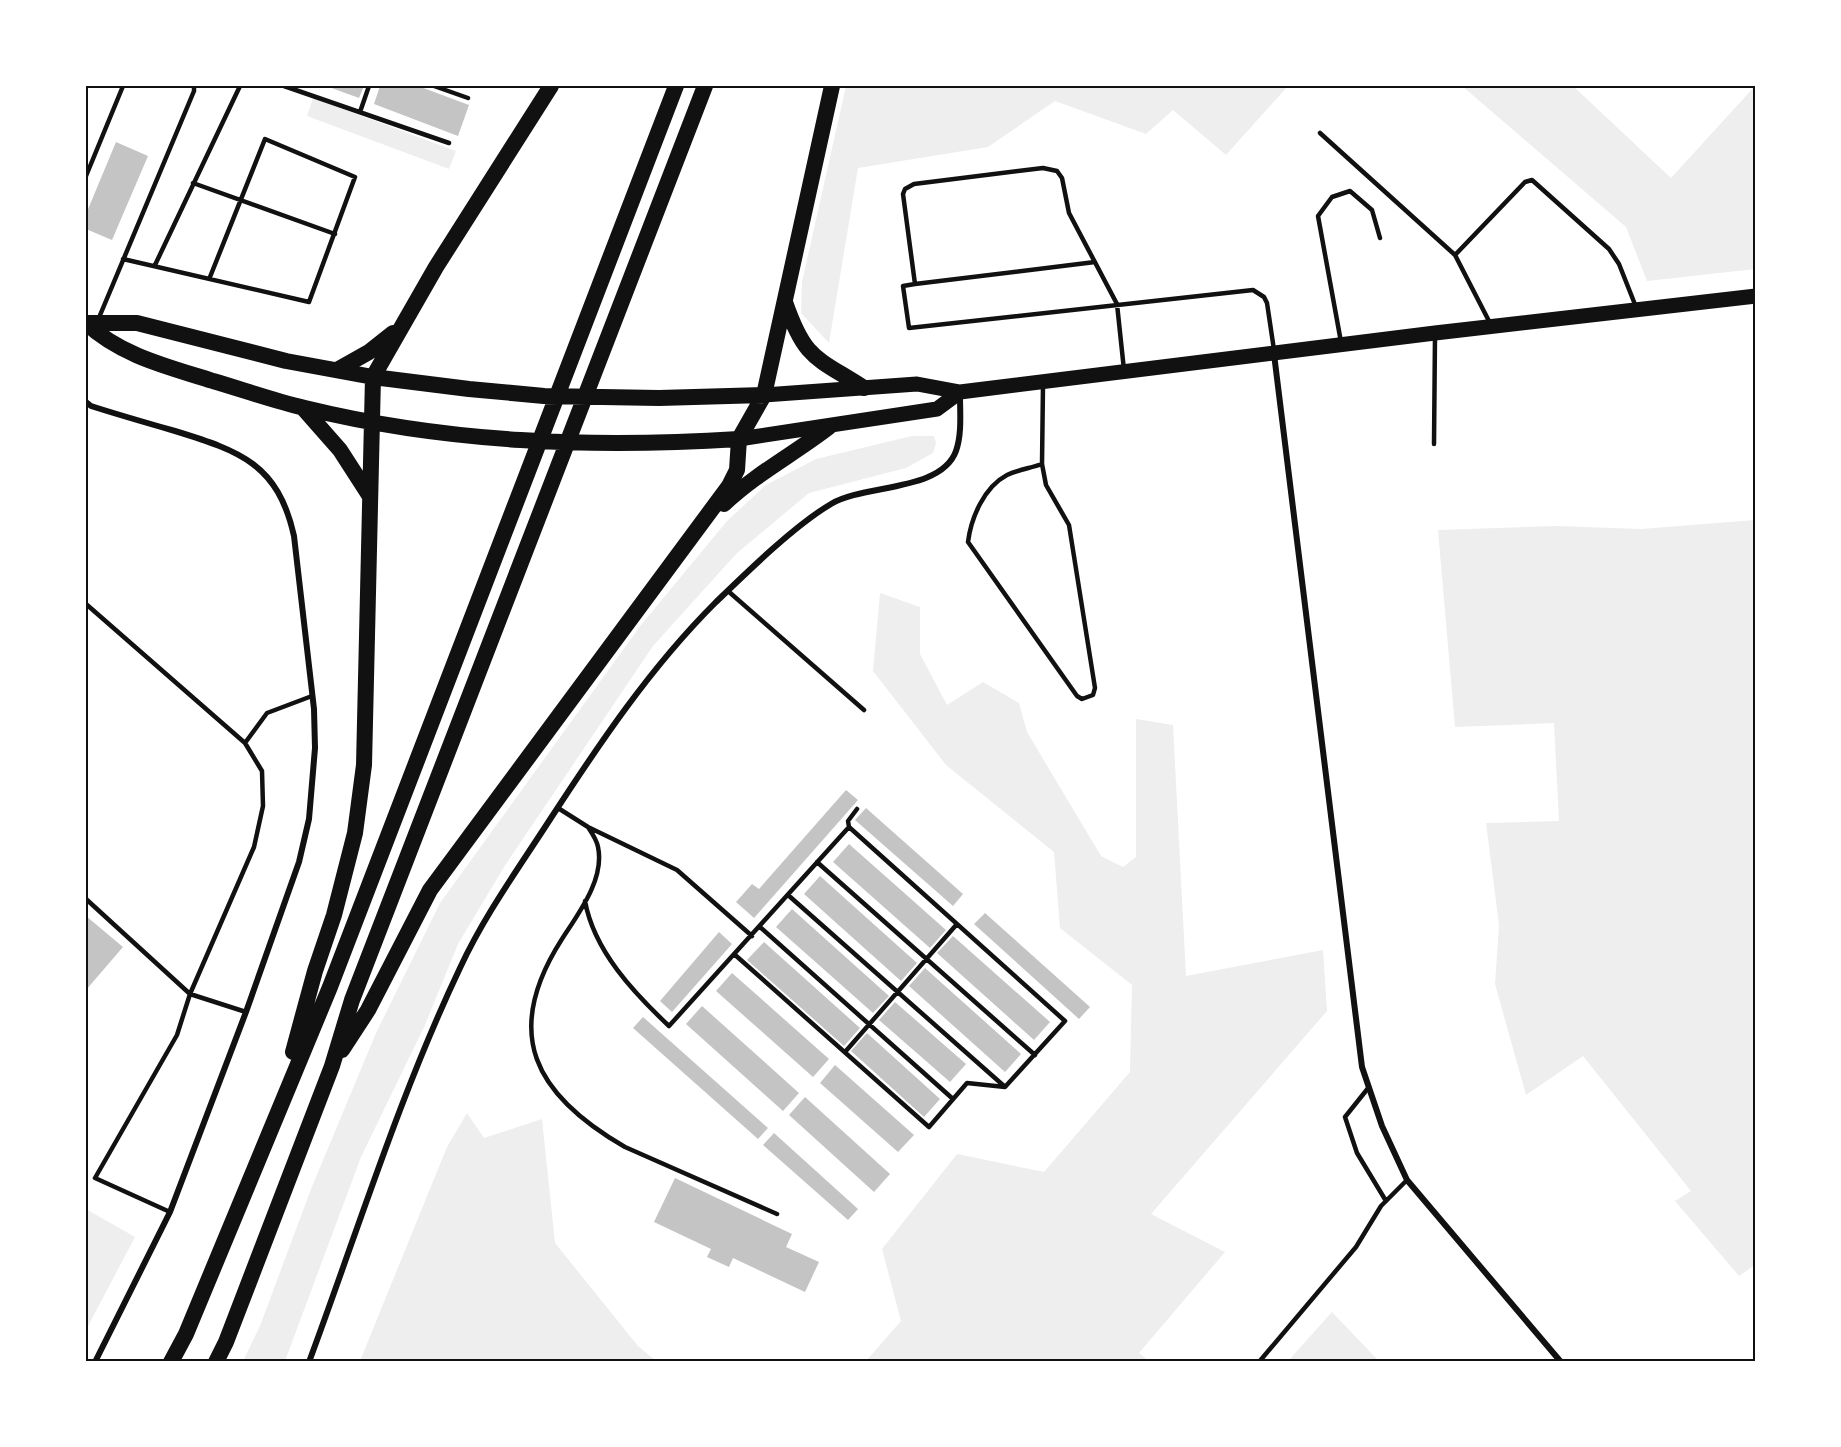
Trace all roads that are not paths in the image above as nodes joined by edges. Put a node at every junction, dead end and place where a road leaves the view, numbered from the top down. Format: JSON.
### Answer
{"nodes":[{"id":1,"x":123,"y":86,"type":"edge"},
{"id":2,"x":194,"y":86,"type":"edge"},
{"id":3,"x":240,"y":86,"type":"edge"},
{"id":4,"x":284,"y":86,"type":"edge"},
{"id":5,"x":369,"y":86,"type":"edge"},
{"id":6,"x":434,"y":86,"type":"edge"},
{"id":7,"x":551,"y":86,"type":"edge"},
{"id":8,"x":675,"y":86,"type":"edge"},
{"id":9,"x":705,"y":86,"type":"edge"},
{"id":10,"x":832,"y":86,"type":"edge"},
{"id":11,"x":468,"y":98,"type":"dead end"},
{"id":12,"x":360,"y":112,"type":"junction"},
{"id":13,"x":1320,"y":133,"type":"dead end"},
{"id":14,"x":449,"y":143,"type":"dead end"},
{"id":15,"x":86,"y":176,"type":"edge"},
{"id":16,"x":193,"y":183,"type":"junction"},
{"id":17,"x":239,"y":202,"type":"junction"},
{"id":18,"x":335,"y":234,"type":"junction"},
{"id":19,"x":1380,"y":238,"type":"dead end"},
{"id":20,"x":1455,"y":255,"type":"junction"},
{"id":21,"x":123,"y":259,"type":"junction"},
{"id":22,"x":1095,"y":262,"type":"junction"},
{"id":23,"x":155,"y":265,"type":"junction"},
{"id":24,"x":210,"y":277,"type":"junction"},
{"id":25,"x":915,"y":284,"type":"junction"},
{"id":26,"x":1755,"y":296,"type":"edge"},
{"id":27,"x":785,"y":302,"type":"junction"},
{"id":28,"x":1117,"y":304,"type":"junction"},
{"id":29,"x":1637,"y":309,"type":"junction"},
{"id":30,"x":88,"y":323,"type":"edge"},
{"id":31,"x":1491,"y":326,"type":"junction"},
{"id":32,"x":401,"y":327,"type":"junction"},
{"id":33,"x":1435,"y":333,"type":"junction"},
{"id":34,"x":1342,"y":344,"type":"junction"},
{"id":35,"x":1274,"y":353,"type":"junction"},
{"id":36,"x":337,"y":370,"type":"junction"},
{"id":37,"x":1124,"y":373,"type":"junction"},
{"id":38,"x":373,"y":377,"type":"junction"},
{"id":39,"x":1043,"y":382,"type":"junction"},
{"id":40,"x":864,"y":388,"type":"junction"},
{"id":41,"x":960,"y":392,"type":"junction"},
{"id":42,"x":764,"y":395,"type":"junction"},
{"id":43,"x":86,"y":402,"type":"edge"},
{"id":44,"x":303,"y":408,"type":"junction"},
{"id":45,"x":371,"y":423,"type":"junction"},
{"id":46,"x":829,"y":427,"type":"junction"},
{"id":47,"x":739,"y":439,"type":"junction"},
{"id":48,"x":1434,"y":444,"type":"dead end"},
{"id":49,"x":1042,"y":464,"type":"junction"},
{"id":50,"x":369,"y":496,"type":"junction"},
{"id":51,"x":697,"y":529,"type":"junction"},
{"id":52,"x":728,"y":591,"type":"junction"},
{"id":53,"x":86,"y":604,"type":"edge"},
{"id":54,"x":312,"y":696,"type":"junction"},
{"id":55,"x":864,"y":710,"type":"dead end"},
{"id":56,"x":245,"y":743,"type":"junction"},
{"id":57,"x":558,"y":808,"type":"junction"},
{"id":58,"x":857,"y":809,"type":"dead end"},
{"id":59,"x":588,"y":827,"type":"junction"},
{"id":60,"x":849,"y":827,"type":"junction"},
{"id":61,"x":817,"y":862,"type":"junction"},
{"id":62,"x":788,"y":895,"type":"junction"},
{"id":63,"x":86,"y":899,"type":"edge"},
{"id":64,"x":585,"y":902,"type":"junction"},
{"id":65,"x":957,"y":924,"type":"junction"},
{"id":66,"x":760,"y":927,"type":"junction"},
{"id":67,"x":752,"y":936,"type":"junction"},
{"id":68,"x":734,"y":954,"type":"junction"},
{"id":69,"x":926,"y":959,"type":"junction"},
{"id":70,"x":897,"y":992,"type":"junction"},
{"id":71,"x":190,"y":994,"type":"junction"},
{"id":72,"x":246,"y":1012,"type":"junction"},
{"id":73,"x":869,"y":1024,"type":"junction"},
{"id":74,"x":845,"y":1052,"type":"junction"},
{"id":75,"x":1035,"y":1055,"type":"junction"},
{"id":76,"x":332,"y":1066,"type":"junction"},
{"id":77,"x":1369,"y":1087,"type":"junction"},
{"id":78,"x":1005,"y":1088,"type":"junction"},
{"id":79,"x":953,"y":1099,"type":"junction"},
{"id":80,"x":275,"y":1119,"type":"junction"},
{"id":81,"x":1407,"y":1180,"type":"junction"},
{"id":82,"x":1386,"y":1201,"type":"junction"},
{"id":83,"x":170,"y":1212,"type":"junction"},
{"id":84,"x":777,"y":1214,"type":"dead end"},
{"id":85,"x":95,"y":1362,"type":"edge"},
{"id":86,"x":171,"y":1362,"type":"edge"},
{"id":87,"x":216,"y":1362,"type":"edge"},
{"id":88,"x":309,"y":1362,"type":"edge"},
{"id":89,"x":1259,"y":1362,"type":"edge"},
{"id":90,"x":1561,"y":1362,"type":"edge"}],
"edges":[{"from":1,"to":15,"type":"lane"},
{"from":2,"to":21,"type":"lane"},
{"from":3,"to":16,"type":"lane"},
{"from":4,"to":12,"type":"lane"},
{"from":5,"to":12,"type":"lane"},
{"from":6,"to":11,"type":"lane"},
{"from":7,"to":32,"type":"highway"},
{"from":8,"to":80,"type":"highway"},
{"from":9,"to":76,"type":"highway"},
{"from":10,"to":27,"type":"highway"},
{"from":12,"to":14,"type":"lane"},
{"from":13,"to":20,"type":"lane"},
{"from":16,"to":17,"type":"lane"},
{"from":16,"to":23,"type":"lane"},
{"from":17,"to":18,"type":"lane"},
{"from":17,"to":18,"type":"lane"},
{"from":17,"to":24,"type":"lane"},
{"from":18,"to":24,"type":"lane"},
{"from":19,"to":34,"type":"lane"},
{"from":20,"to":29,"type":"lane"},
{"from":20,"to":31,"type":"lane"},
{"from":21,"to":23,"type":"lane"},
{"from":21,"to":30,"type":"lane"},
{"from":22,"to":25,"type":"lane"},
{"from":22,"to":25,"type":"lane"},
{"from":22,"to":28,"type":"lane"},
{"from":23,"to":24,"type":"lane"},
{"from":25,"to":28,"type":"lane"},
{"from":26,"to":29,"type":"main road"},
{"from":27,"to":40,"type":"highway"},
{"from":27,"to":42,"type":"highway"},
{"from":28,"to":35,"type":"lane"},
{"from":28,"to":37,"type":"lane"},
{"from":29,"to":31,"type":"main road"},
{"from":30,"to":36,"type":"highway"},
{"from":30,"to":44,"type":"highway"},
{"from":31,"to":33,"type":"main road"},
{"from":32,"to":36,"type":"highway"},
{"from":32,"to":38,"type":"highway"},
{"from":33,"to":34,"type":"main road"},
{"from":33,"to":48,"type":"lane"},
{"from":34,"to":35,"type":"main road"},
{"from":35,"to":37,"type":"main road"},
{"from":35,"to":77,"type":"street"},
{"from":36,"to":38,"type":"highway"},
{"from":37,"to":39,"type":"main road"},
{"from":38,"to":42,"type":"highway"},
{"from":38,"to":45,"type":"highway"},
{"from":39,"to":41,"type":"main road"},
{"from":39,"to":49,"type":"lane"},
{"from":40,"to":41,"type":"main road"},
{"from":40,"to":42,"type":"main road"},
{"from":41,"to":46,"type":"main road"},
{"from":41,"to":52,"type":"street"},
{"from":42,"to":47,"type":"highway"},
{"from":43,"to":54,"type":"street"},
{"from":44,"to":45,"type":"highway"},
{"from":44,"to":50,"type":"highway"},
{"from":45,"to":47,"type":"highway"},
{"from":45,"to":50,"type":"highway"},
{"from":46,"to":47,"type":"main road"},
{"from":46,"to":51,"type":"highway"},
{"from":47,"to":51,"type":"highway"},
{"from":49,"to":49,"type":"lane"},
{"from":50,"to":80,"type":"highway"},
{"from":51,"to":76,"type":"highway"},
{"from":52,"to":55,"type":"lane"},
{"from":52,"to":57,"type":"street"},
{"from":53,"to":56,"type":"lane"},
{"from":54,"to":56,"type":"lane"},
{"from":54,"to":72,"type":"street"},
{"from":56,"to":71,"type":"lane"},
{"from":57,"to":59,"type":"lane"},
{"from":57,"to":88,"type":"street"},
{"from":58,"to":60,"type":"lane"},
{"from":59,"to":64,"type":"lane"},
{"from":59,"to":67,"type":"lane"},
{"from":60,"to":61,"type":"lane"},
{"from":60,"to":65,"type":"lane"},
{"from":61,"to":62,"type":"lane"},
{"from":61,"to":69,"type":"lane"},
{"from":62,"to":66,"type":"lane"},
{"from":62,"to":70,"type":"lane"},
{"from":63,"to":71,"type":"lane"},
{"from":64,"to":68,"type":"lane"},
{"from":64,"to":84,"type":"lane"},
{"from":65,"to":69,"type":"lane"},
{"from":65,"to":75,"type":"lane"},
{"from":66,"to":67,"type":"lane"},
{"from":66,"to":73,"type":"lane"},
{"from":67,"to":68,"type":"lane"},
{"from":68,"to":74,"type":"lane"},
{"from":69,"to":70,"type":"lane"},
{"from":69,"to":75,"type":"lane"},
{"from":70,"to":73,"type":"lane"},
{"from":70,"to":78,"type":"lane"},
{"from":71,"to":72,"type":"lane"},
{"from":71,"to":83,"type":"lane"},
{"from":72,"to":83,"type":"street"},
{"from":73,"to":74,"type":"lane"},
{"from":73,"to":79,"type":"lane"},
{"from":74,"to":79,"type":"lane"},
{"from":75,"to":78,"type":"lane"},
{"from":76,"to":87,"type":"highway"},
{"from":77,"to":81,"type":"street"},
{"from":77,"to":82,"type":"lane"},
{"from":78,"to":79,"type":"lane"},
{"from":80,"to":86,"type":"highway"},
{"from":81,"to":82,"type":"lane"},
{"from":81,"to":90,"type":"street"},
{"from":82,"to":89,"type":"lane"},
{"from":83,"to":85,"type":"street"}]}
